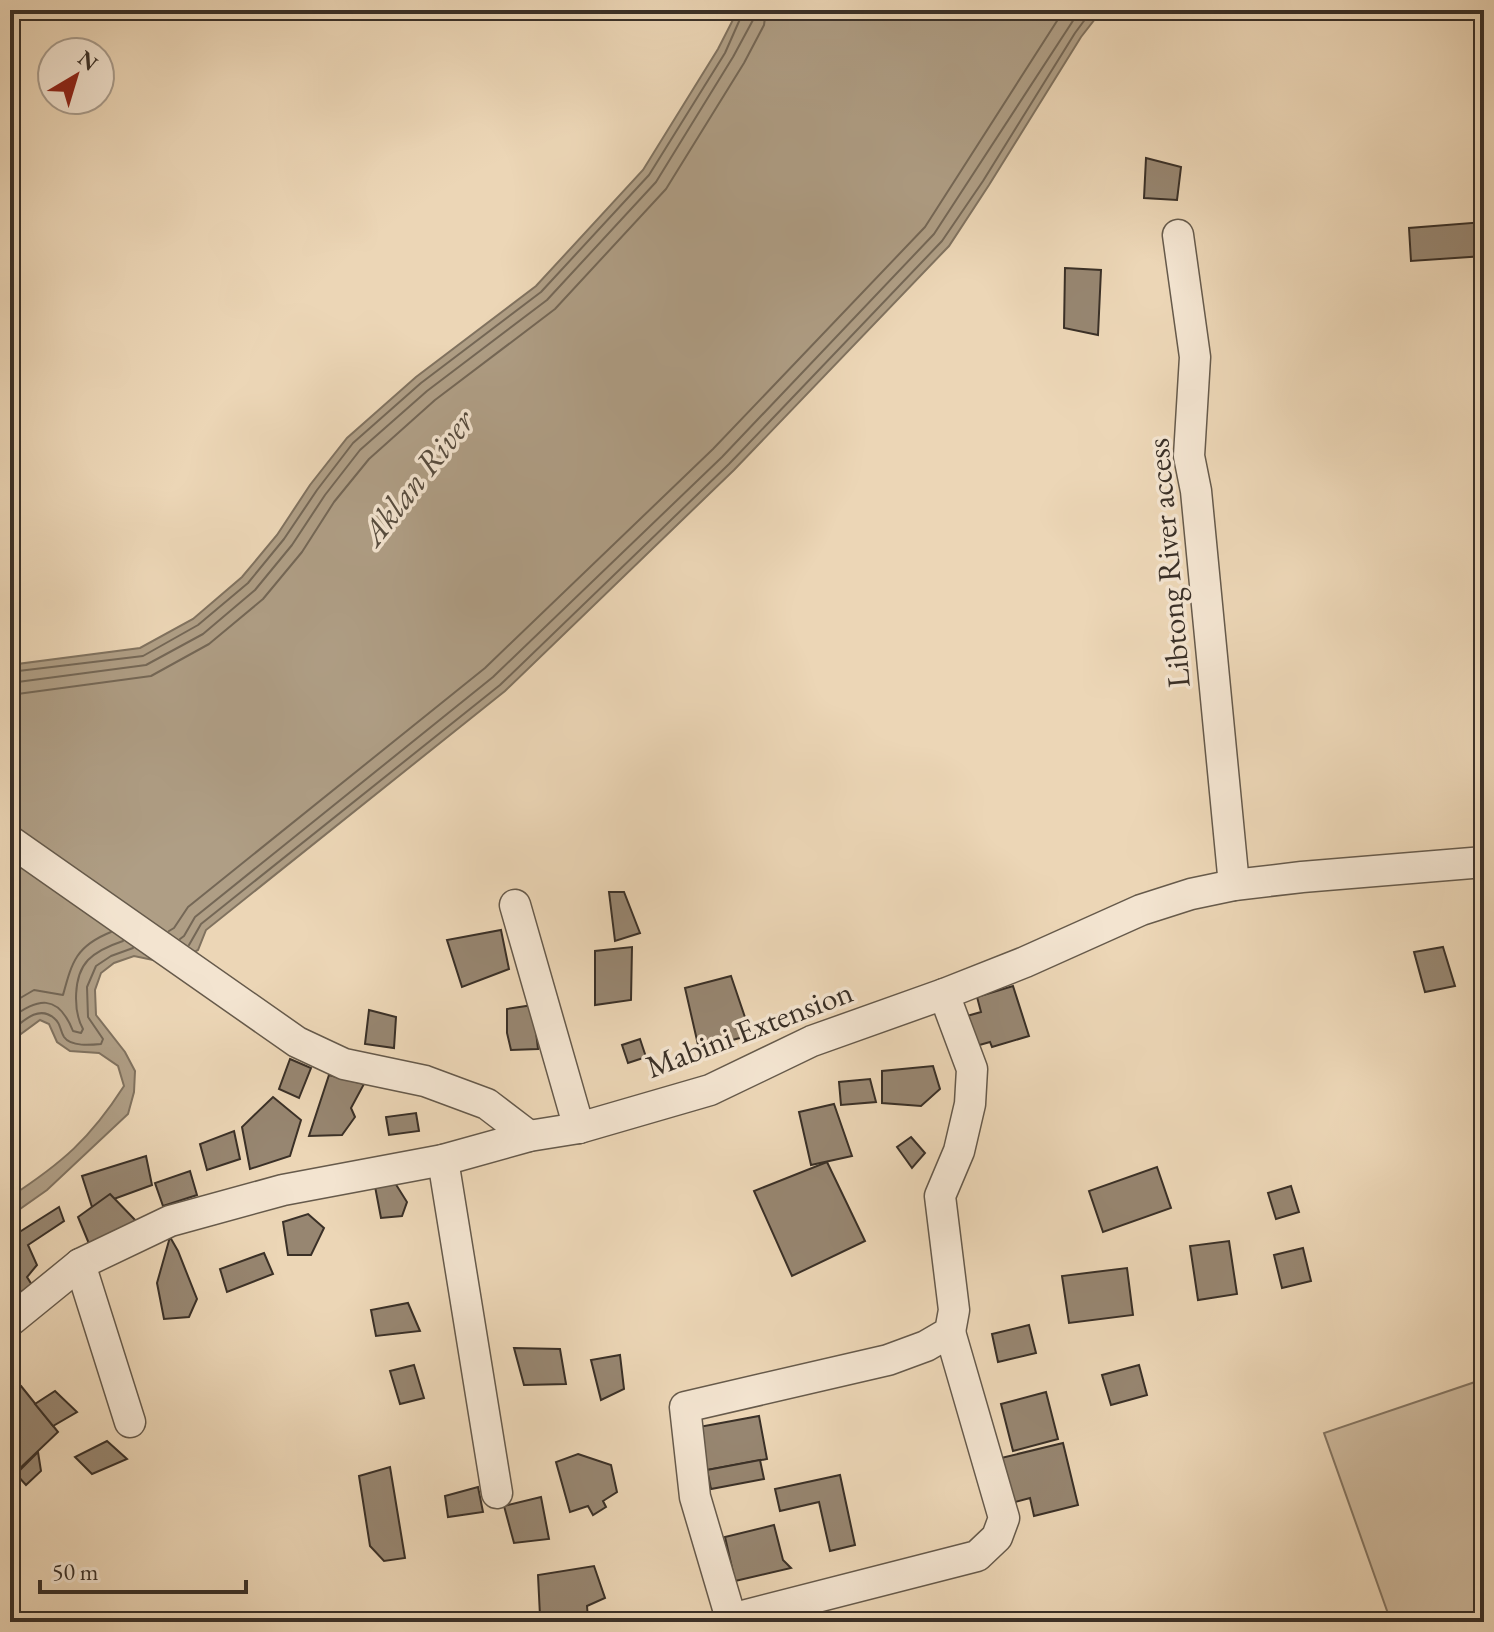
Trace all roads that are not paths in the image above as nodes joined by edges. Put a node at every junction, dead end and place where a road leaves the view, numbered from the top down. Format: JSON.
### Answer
{"nodes":[{"id":1,"x":1178,"y":235,"type":"dead end"},
{"id":2,"x":10,"y":841,"type":"edge"},
{"id":3,"x":1484,"y":862,"type":"edge"},
{"id":4,"x":1234,"y":885,"type":"junction"},
{"id":5,"x":515,"y":905,"type":"dead end"},
{"id":6,"x":944,"y":994,"type":"junction"},
{"id":7,"x":579,"y":1128,"type":"junction"},
{"id":8,"x":529,"y":1136,"type":"junction"},
{"id":9,"x":443,"y":1160,"type":"junction"},
{"id":10,"x":80,"y":1264,"type":"junction"},
{"id":11,"x":10,"y":1321,"type":"edge"},
{"id":12,"x":950,"y":1332,"type":"junction"},
{"id":13,"x":130,"y":1422,"type":"dead end"},
{"id":14,"x":497,"y":1493,"type":"dead end"},
{"id":15,"x":732,"y":1621,"type":"edge"}],
"edges":[{"from":1,"to":4,"type":"street","name":"Libtong River access"},
{"from":2,"to":8,"type":"street"},
{"from":3,"to":4,"type":"street","name":"Mabini Extension"},
{"from":4,"to":6,"type":"street","name":"Mabini Extension"},
{"from":5,"to":7,"type":"street"},
{"from":6,"to":7,"type":"street","name":"Mabini Extension"},
{"from":6,"to":12,"type":"street"},
{"from":7,"to":8,"type":"street","name":"Mabini Extension"},
{"from":8,"to":9,"type":"street","name":"Mabini Extension"},
{"from":9,"to":10,"type":"street","name":"Mabini Extension"},
{"from":9,"to":14,"type":"street"},
{"from":10,"to":11,"type":"street","name":"Mabini Extension"},
{"from":10,"to":13,"type":"street"},
{"from":12,"to":15,"type":"street"},
{"from":12,"to":15,"type":"street"}]}
